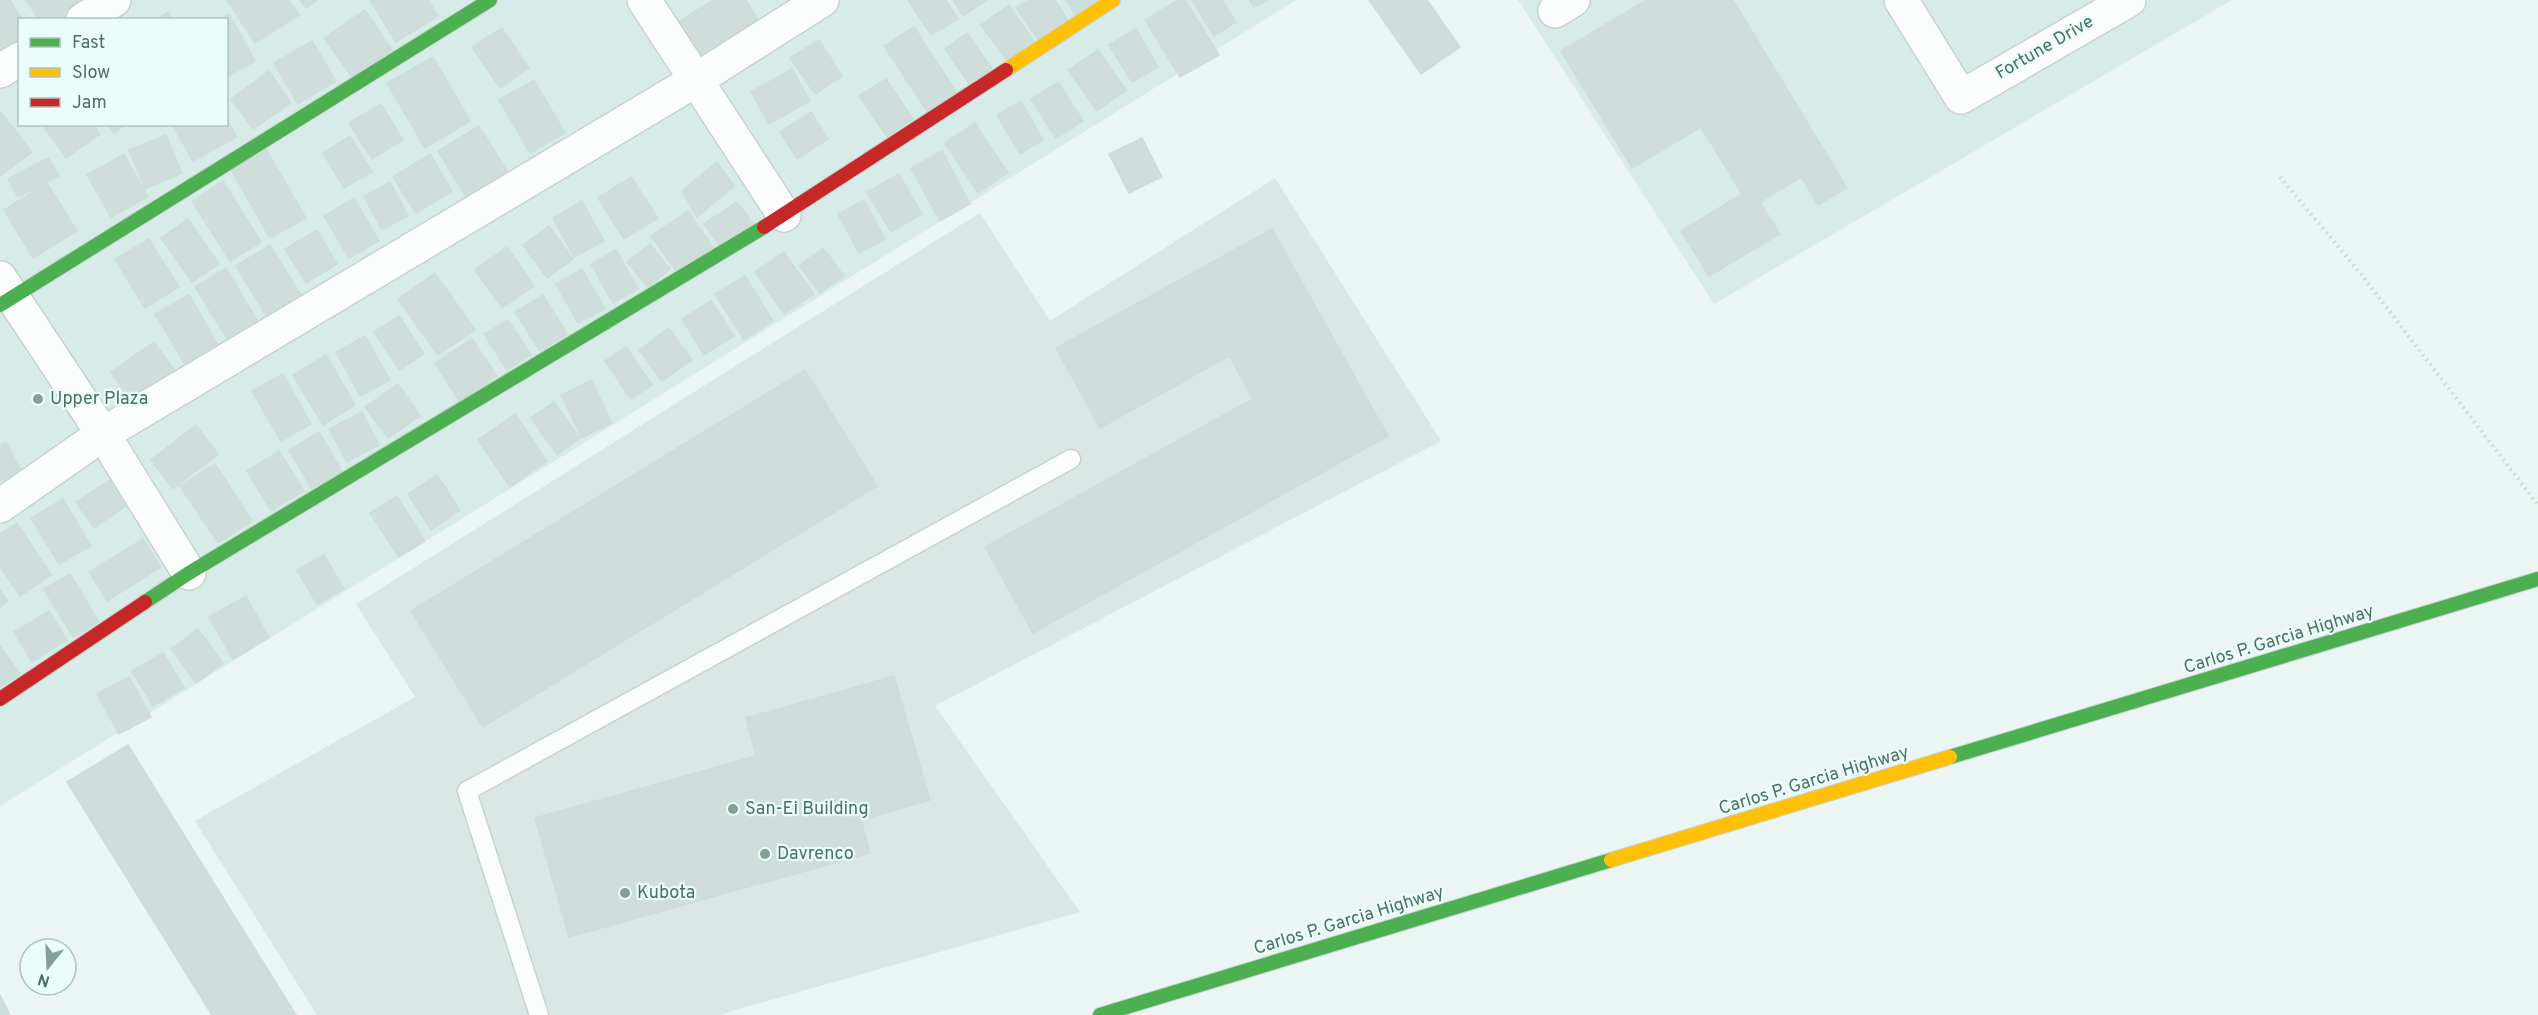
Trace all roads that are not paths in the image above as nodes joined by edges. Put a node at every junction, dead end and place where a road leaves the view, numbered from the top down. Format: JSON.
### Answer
{"nodes":[{"id":1,"x":114,"y":0,"type":"edge"},
{"id":2,"x":490,"y":0,"type":"edge"},
{"id":3,"x":644,"y":0,"type":"edge"},
{"id":4,"x":822,"y":0,"type":"edge"},
{"id":5,"x":1113,"y":0,"type":"edge"},
{"id":6,"x":1901,"y":0,"type":"edge"},
{"id":7,"x":2129,"y":0,"type":"edge"},
{"id":8,"x":86,"y":18,"type":"edge"},
{"id":9,"x":18,"y":60,"type":"edge"},
{"id":10,"x":0,"y":71,"type":"edge"},
{"id":11,"x":696,"y":80,"type":"junction"},
{"id":12,"x":784,"y":215,"type":"junction"},
{"id":13,"x":4,"y":294,"type":"edge"},
{"id":14,"x":103,"y":434,"type":"junction"},
{"id":15,"x":1071,"y":459,"type":"dead end"},
{"id":16,"x":0,"y":506,"type":"edge"},
{"id":17,"x":189,"y":573,"type":"junction"},
{"id":18,"x":2538,"y":579,"type":"edge"},
{"id":19,"x":0,"y":699,"type":"edge"},
{"id":20,"x":539,"y":1015,"type":"edge"},
{"id":21,"x":1100,"y":1015,"type":"edge"}],
"edges":[{"from":1,"to":8,"type":"street"},
{"from":2,"to":13,"type":"main road"},
{"from":3,"to":11,"type":"street"},
{"from":4,"to":11,"type":"street"},
{"from":5,"to":12,"type":"main road"},
{"from":6,"to":7,"type":"street","name":"Fortune Drive"},
{"from":9,"to":10,"type":"street"},
{"from":11,"to":12,"type":"street"},
{"from":11,"to":14,"type":"street"},
{"from":12,"to":17,"type":"main road"},
{"from":13,"to":14,"type":"street"},
{"from":14,"to":16,"type":"street"},
{"from":14,"to":17,"type":"street"},
{"from":15,"to":20,"type":"lane"},
{"from":17,"to":19,"type":"main road"},
{"from":18,"to":21,"type":"main road","name":"Carlos P. Garcia Highway"}]}
